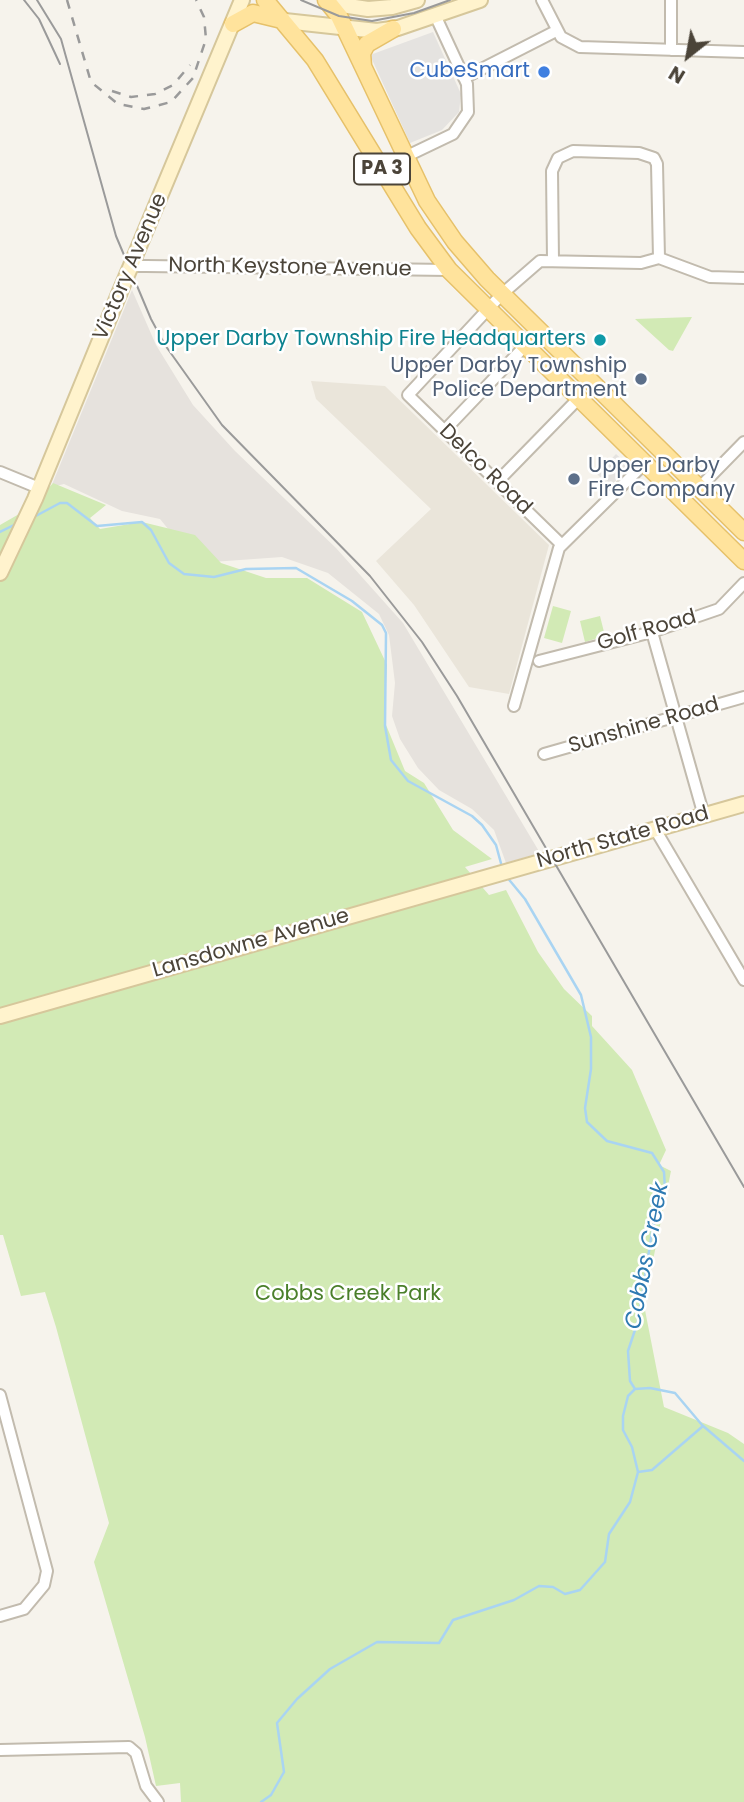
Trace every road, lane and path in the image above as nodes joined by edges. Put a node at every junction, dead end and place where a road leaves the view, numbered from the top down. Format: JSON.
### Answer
{"nodes":[{"id":1,"x":242,"y":0,"type":"edge"},
{"id":2,"x":265,"y":0,"type":"edge"},
{"id":3,"x":417,"y":0,"type":"edge"},
{"id":4,"x":480,"y":0,"type":"edge"},
{"id":5,"x":542,"y":0,"type":"edge"},
{"id":6,"x":671,"y":0,"type":"edge"},
{"id":7,"x":328,"y":1,"type":"edge"},
{"id":8,"x":435,"y":15,"type":"junction"},
{"id":9,"x":285,"y":21,"type":"junction"},
{"id":10,"x":233,"y":24,"type":"junction"},
{"id":11,"x":345,"y":28,"type":"junction"},
{"id":12,"x":393,"y":29,"type":"junction"},
{"id":13,"x":556,"y":31,"type":"junction"},
{"id":14,"x":671,"y":50,"type":"junction"},
{"id":15,"x":744,"y":52,"type":"edge"},
{"id":16,"x":364,"y":68,"type":"junction"},
{"id":17,"x":464,"y":78,"type":"junction"},
{"id":18,"x":405,"y":157,"type":"junction"},
{"id":19,"x":386,"y":177,"type":"junction"},
{"id":20,"x":659,"y":258,"type":"junction"},
{"id":21,"x":553,"y":261,"type":"junction"},
{"id":22,"x":137,"y":263,"type":"junction"},
{"id":23,"x":449,"y":270,"type":"junction"},
{"id":24,"x":744,"y":278,"type":"edge"},
{"id":25,"x":502,"y":294,"type":"junction"},
{"id":26,"x":487,"y":310,"type":"junction"},
{"id":27,"x":524,"y":346,"type":"junction"},
{"id":28,"x":578,"y":399,"type":"junction"},
{"id":29,"x":632,"y":422,"type":"junction"},
{"id":30,"x":444,"y":430,"type":"junction"},
{"id":31,"x":617,"y":437,"type":"junction"},
{"id":32,"x":744,"y":442,"type":"edge"},
{"id":33,"x":644,"y":464,"type":"junction"},
{"id":34,"x":0,"y":472,"type":"edge"},
{"id":35,"x":497,"y":482,"type":"junction"},
{"id":36,"x":699,"y":488,"type":"junction"},
{"id":37,"x":37,"y":493,"type":"junction"},
{"id":38,"x":744,"y":532,"type":"edge"},
{"id":39,"x":562,"y":545,"type":"junction"},
{"id":40,"x":744,"y":561,"type":"edge"},
{"id":41,"x":0,"y":573,"type":"edge"},
{"id":42,"x":744,"y":583,"type":"edge"},
{"id":43,"x":652,"y":632,"type":"junction"},
{"id":44,"x":539,"y":661,"type":"dead end"},
{"id":45,"x":744,"y":697,"type":"edge"},
{"id":46,"x":514,"y":706,"type":"dead end"},
{"id":47,"x":676,"y":715,"type":"junction"},
{"id":48,"x":544,"y":754,"type":"dead end"},
{"id":49,"x":744,"y":804,"type":"edge"},
{"id":50,"x":704,"y":816,"type":"junction"},
{"id":51,"x":655,"y":829,"type":"junction"},
{"id":52,"x":497,"y":875,"type":"joint"},
{"id":53,"x":744,"y":980,"type":"edge"},
{"id":54,"x":0,"y":1016,"type":"edge"},
{"id":55,"x":0,"y":1395,"type":"edge"},
{"id":56,"x":0,"y":1616,"type":"edge"},
{"id":57,"x":0,"y":1750,"type":"edge"},
{"id":58,"x":158,"y":1802,"type":"edge"}],
"edges":[{"from":1,"to":10,"type":"street","name":"Victory Avenue"},
{"from":2,"to":9,"type":"main road","number":"PA 3"},
{"from":3,"to":7,"type":"street"},
{"from":4,"to":8,"type":"street"},
{"from":5,"to":13,"type":"street"},
{"from":6,"to":14,"type":"street"},
{"from":7,"to":11,"type":"main road","number":"PA 3"},
{"from":8,"to":12,"type":"street"},
{"from":8,"to":17,"type":"street"},
{"from":9,"to":10,"type":"main road"},
{"from":9,"to":11,"type":"street"},
{"from":9,"to":19,"type":"main road","number":"PA 3"},
{"from":10,"to":22,"type":"street","name":"Victory Avenue"},
{"from":11,"to":12,"type":"street"},
{"from":11,"to":16,"type":"main road","number":"PA 3"},
{"from":12,"to":16,"type":"main road"},
{"from":13,"to":14,"type":"street"},
{"from":13,"to":17,"type":"street"},
{"from":14,"to":15,"type":"street"},
{"from":16,"to":18,"type":"main road","number":"PA 3"},
{"from":17,"to":18,"type":"street"},
{"from":18,"to":19,"type":"street"},
{"from":18,"to":25,"type":"main road","number":"PA 3"},
{"from":19,"to":23,"type":"main road","number":"PA 3"},
{"from":20,"to":21,"type":"street"},
{"from":20,"to":21,"type":"street"},
{"from":20,"to":24,"type":"street"},
{"from":21,"to":25,"type":"street"},
{"from":22,"to":23,"type":"street","name":"North Keystone Avenue"},
{"from":22,"to":37,"type":"street","name":"Victory Avenue","bridge":true},
{"from":23,"to":26,"type":"main road","number":"PA 3"},
{"from":25,"to":26,"type":"street"},
{"from":25,"to":29,"type":"main road","number":"PA 3"},
{"from":26,"to":27,"type":"main road","number":"PA 3"},
{"from":26,"to":30,"type":"street","name":"Delco Road"},
{"from":27,"to":28,"type":"main road","number":"PA 3"},
{"from":27,"to":30,"type":"street"},
{"from":28,"to":31,"type":"main road","number":"PA 3"},
{"from":28,"to":35,"type":"street"},
{"from":29,"to":31,"type":"main road"},
{"from":29,"to":36,"type":"main road","number":"PA 3"},
{"from":30,"to":35,"type":"street","name":"Delco Road"},
{"from":31,"to":33,"type":"main road","number":"PA 3"},
{"from":32,"to":36,"type":"street"},
{"from":33,"to":39,"type":"street"},
{"from":33,"to":40,"type":"main road","number":"PA 3"},
{"from":34,"to":37,"type":"street"},
{"from":35,"to":39,"type":"street","name":"Delco Road"},
{"from":36,"to":38,"type":"main road","number":"PA 3"},
{"from":37,"to":41,"type":"street","name":"Victory Avenue"},
{"from":39,"to":46,"type":"street"},
{"from":42,"to":43,"type":"street","name":"Golf Road"},
{"from":43,"to":44,"type":"street","name":"Golf Road"},
{"from":43,"to":47,"type":"street"},
{"from":45,"to":47,"type":"street","name":"Sunshine Road"},
{"from":47,"to":48,"type":"street","name":"Sunshine Road"},
{"from":47,"to":50,"type":"street"},
{"from":49,"to":50,"type":"street","name":"North State Road"},
{"from":50,"to":51,"type":"street","name":"North State Road"},
{"from":51,"to":52,"type":"street","name":"North State Road"},
{"from":51,"to":53,"type":"street"},
{"from":52,"to":54,"type":"street","name":"Lansdowne Avenue"},
{"from":55,"to":56,"type":"street"},
{"from":57,"to":58,"type":"street"}]}
